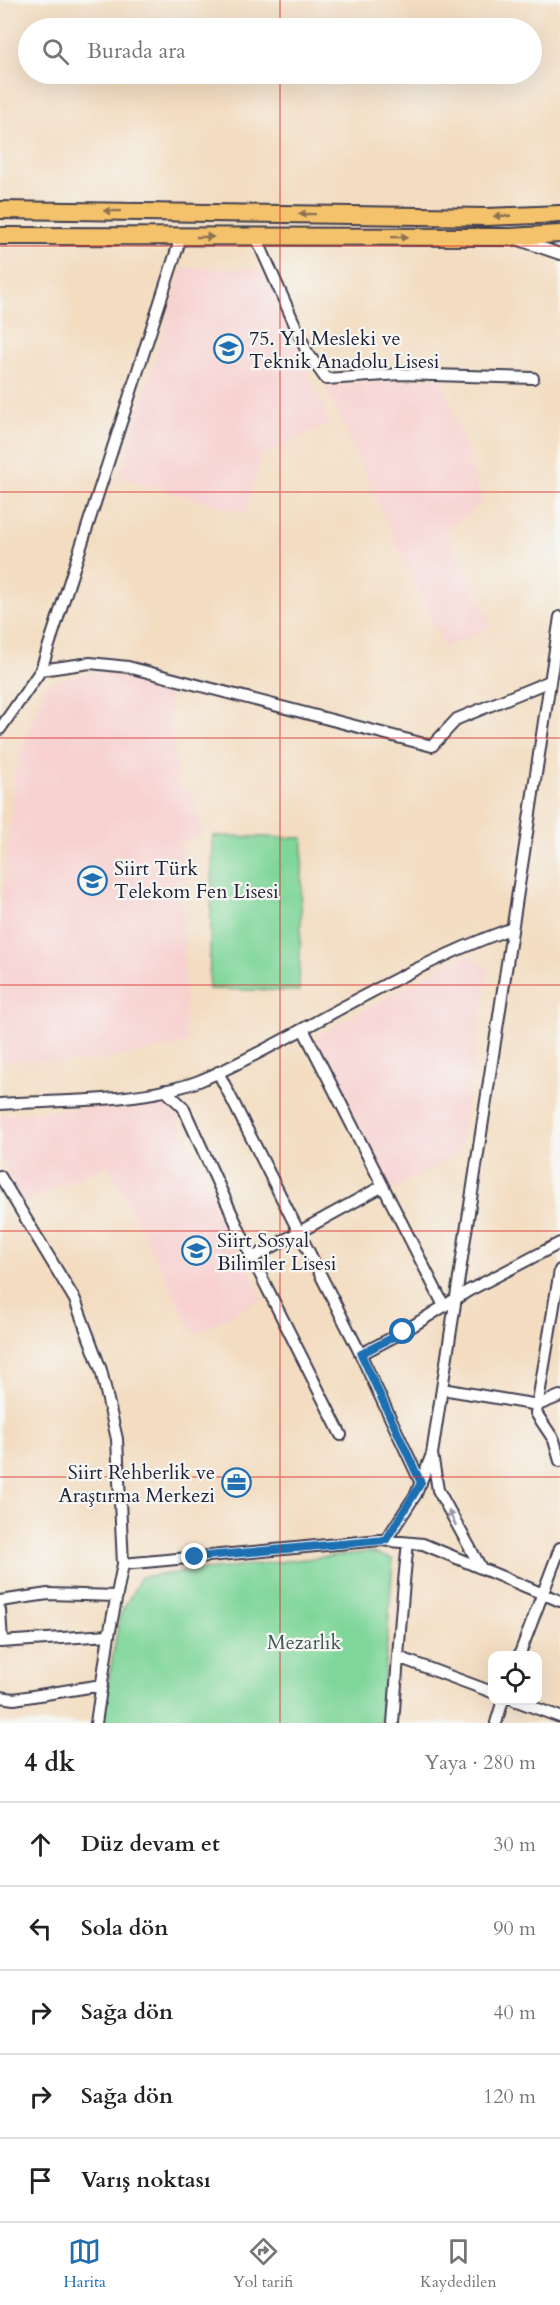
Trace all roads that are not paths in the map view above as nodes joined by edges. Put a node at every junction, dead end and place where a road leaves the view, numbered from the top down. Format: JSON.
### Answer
{"nodes":[{"id":1,"x":0,"y":210,"type":"edge"},
{"id":2,"x":560,"y":214,"type":"edge"},
{"id":3,"x":560,"y":234,"type":"edge"},
{"id":4,"x":0,"y":236,"type":"edge"},
{"id":5,"x":181,"y":237,"type":"junction"},
{"id":6,"x":256,"y":237,"type":"junction"},
{"id":7,"x":510,"y":237,"type":"junction"},
{"id":8,"x":560,"y":254,"type":"edge"},
{"id":9,"x":533,"y":378,"type":"dead end"},
{"id":10,"x":560,"y":617,"type":"edge"},
{"id":11,"x":42,"y":670,"type":"junction"},
{"id":12,"x":550,"y":681,"type":"junction"},
{"id":13,"x":0,"y":729,"type":"edge"},
{"id":14,"x":510,"y":929,"type":"junction"},
{"id":15,"x":303,"y":1029,"type":"junction"},
{"id":16,"x":218,"y":1072,"type":"junction"},
{"id":17,"x":165,"y":1090,"type":"junction"},
{"id":18,"x":0,"y":1104,"type":"edge"},
{"id":19,"x":0,"y":1176,"type":"edge"},
{"id":20,"x":381,"y":1187,"type":"junction"},
{"id":21,"x":300,"y":1231,"type":"junction"},
{"id":22,"x":560,"y":1243,"type":"edge"},
{"id":23,"x":252,"y":1258,"type":"junction"},
{"id":24,"x":560,"y":1270,"type":"edge"},
{"id":25,"x":455,"y":1299,"type":"junction"},
{"id":26,"x":444,"y":1306,"type":"junction"},
{"id":27,"x":361,"y":1354,"type":"junction"},
{"id":28,"x":442,"y":1389,"type":"junction"},
{"id":29,"x":560,"y":1396,"type":"edge"},
{"id":30,"x":538,"y":1405,"type":"junction"},
{"id":31,"x":341,"y":1435,"type":"dead end"},
{"id":32,"x":558,"y":1448,"type":"edge"},
{"id":33,"x":432,"y":1454,"type":"junction"},
{"id":34,"x":560,"y":1461,"type":"edge"},
{"id":35,"x":421,"y":1483,"type":"junction"},
{"id":36,"x":386,"y":1540,"type":"junction"},
{"id":37,"x":408,"y":1543,"type":"junction"},
{"id":38,"x":560,"y":1548,"type":"edge"},
{"id":39,"x":123,"y":1564,"type":"junction"},
{"id":40,"x":481,"y":1569,"type":"junction"},
{"id":41,"x":543,"y":1594,"type":"junction"},
{"id":42,"x":117,"y":1596,"type":"junction"},
{"id":43,"x":0,"y":1601,"type":"edge"},
{"id":44,"x":560,"y":1601,"type":"edge"},
{"id":45,"x":0,"y":1610,"type":"edge"},
{"id":46,"x":109,"y":1635,"type":"junction"},
{"id":47,"x":1,"y":1642,"type":"edge"},
{"id":48,"x":521,"y":1651,"type":"edge"},
{"id":49,"x":398,"y":1657,"type":"junction"},
{"id":50,"x":102,"y":1685,"type":"junction"},
{"id":51,"x":488,"y":1691,"type":"edge"},
{"id":52,"x":0,"y":1697,"type":"edge"},
{"id":53,"x":502,"y":1705,"type":"edge"},
{"id":54,"x":526,"y":1705,"type":"edge"},
{"id":55,"x":560,"y":1717,"type":"edge"},
{"id":56,"x":96,"y":1723,"type":"edge"},
{"id":57,"x":393,"y":1723,"type":"edge"},
{"id":58,"x":496,"y":1723,"type":"edge"}],
"edges":[{"from":2,"to":1,"type":"highway","one_way":true},
{"from":3,"to":7,"type":"highway"},
{"from":4,"to":5,"type":"highway"},
{"from":5,"to":6,"type":"highway","one_way":true},
{"from":5,"to":11,"type":"street"},
{"from":6,"to":7,"type":"highway","one_way":true},
{"from":6,"to":9,"type":"street"},
{"from":7,"to":8,"type":"street"},
{"from":10,"to":12,"type":"street"},
{"from":11,"to":12,"type":"street"},
{"from":11,"to":13,"type":"street"},
{"from":12,"to":14,"type":"street"},
{"from":14,"to":15,"type":"street"},
{"from":14,"to":25,"type":"street"},
{"from":15,"to":16,"type":"street"},
{"from":15,"to":20,"type":"street"},
{"from":16,"to":17,"type":"street"},
{"from":16,"to":21,"type":"street"},
{"from":17,"to":18,"type":"street"},
{"from":17,"to":23,"type":"street"},
{"from":19,"to":39,"type":"street"},
{"from":20,"to":21,"type":"street"},
{"from":20,"to":26,"type":"street"},
{"from":21,"to":23,"type":"street"},
{"from":21,"to":27,"type":"street"},
{"from":22,"to":25,"type":"street"},
{"from":23,"to":31,"type":"street"},
{"from":24,"to":30,"type":"street"},
{"from":25,"to":26,"type":"street"},
{"from":25,"to":28,"type":"street"},
{"from":26,"to":27,"type":"street"},
{"from":27,"to":35,"type":"street"},
{"from":28,"to":30,"type":"street"},
{"from":28,"to":33,"type":"street"},
{"from":29,"to":30,"type":"street"},
{"from":30,"to":32,"type":"street"},
{"from":32,"to":34,"type":"street"},
{"from":33,"to":35,"type":"street"},
{"from":40,"to":33,"type":"street","one_way":true},
{"from":35,"to":36,"type":"street"},
{"from":36,"to":37,"type":"street"},
{"from":36,"to":39,"type":"street"},
{"from":37,"to":40,"type":"street"},
{"from":37,"to":49,"type":"street"},
{"from":38,"to":41,"type":"street"},
{"from":39,"to":42,"type":"street"},
{"from":40,"to":41,"type":"street"},
{"from":41,"to":44,"type":"street"},
{"from":41,"to":48,"type":"street"},
{"from":42,"to":43,"type":"street"},
{"from":42,"to":46,"type":"street"},
{"from":45,"to":47,"type":"street"},
{"from":46,"to":47,"type":"street"},
{"from":46,"to":50,"type":"street"},
{"from":49,"to":51,"type":"street"},
{"from":49,"to":57,"type":"street"},
{"from":50,"to":52,"type":"street"},
{"from":50,"to":56,"type":"street"},
{"from":53,"to":58,"type":"street"},
{"from":54,"to":55,"type":"street"}]}
